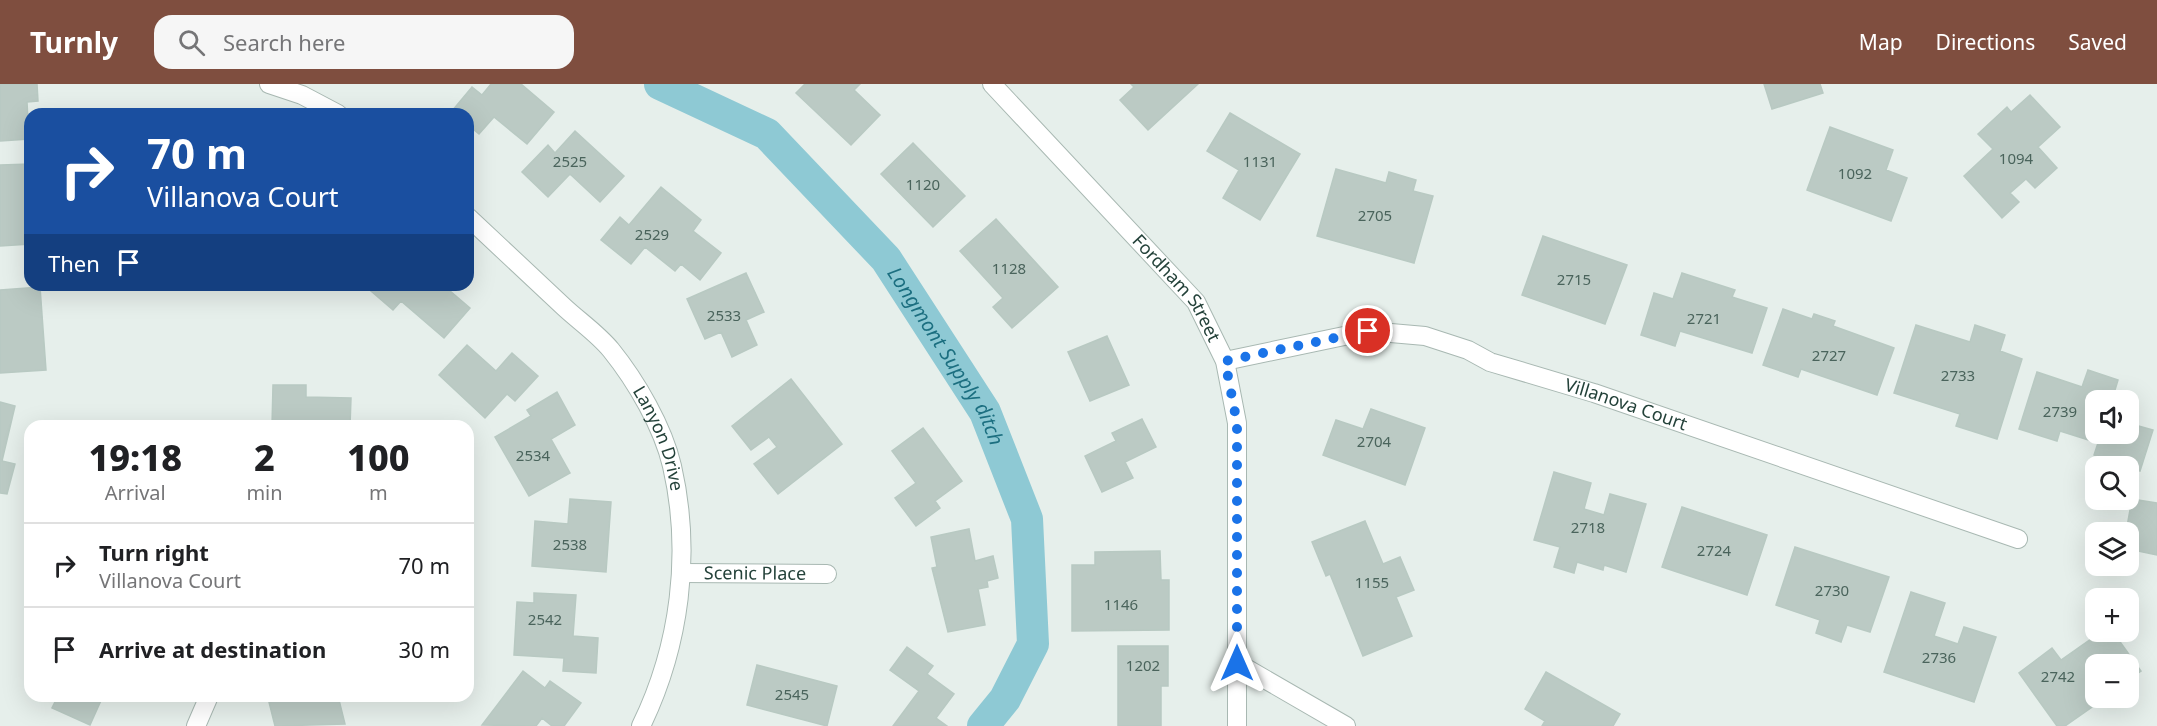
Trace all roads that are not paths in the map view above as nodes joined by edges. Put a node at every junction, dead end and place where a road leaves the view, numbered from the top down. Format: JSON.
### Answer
{"nodes":[{"id":1,"x":269,"y":84,"type":"edge"},
{"id":2,"x":992,"y":84,"type":"edge"},
{"id":3,"x":327,"y":108,"type":"edge"},
{"id":4,"x":474,"y":223,"type":"edge"},
{"id":5,"x":1225,"y":361,"type":"junction"},
{"id":6,"x":2018,"y":539,"type":"dead end"},
{"id":7,"x":681,"y":573,"type":"junction"},
{"id":8,"x":827,"y":574,"type":"dead end"},
{"id":9,"x":1237,"y":663,"type":"junction"},
{"id":10,"x":206,"y":702,"type":"edge"},
{"id":11,"x":196,"y":726,"type":"edge"},
{"id":12,"x":641,"y":726,"type":"edge"},
{"id":13,"x":1238,"y":726,"type":"edge"},
{"id":14,"x":1346,"y":726,"type":"edge"}],
"edges":[{"from":1,"to":3,"type":"street"},
{"from":2,"to":5,"type":"street","name":"Fordham Street"},
{"from":4,"to":7,"type":"street","name":"Lanyon Drive"},
{"from":5,"to":6,"type":"street","name":"Villanova Court"},
{"from":5,"to":9,"type":"street","name":"Fordham Street"},
{"from":7,"to":8,"type":"street","name":"Scenic Place"},
{"from":7,"to":12,"type":"street","name":"Lanyon Drive"},
{"from":9,"to":13,"type":"street","name":"Fordham Street"},
{"from":9,"to":14,"type":"street"},
{"from":10,"to":11,"type":"street"}]}
